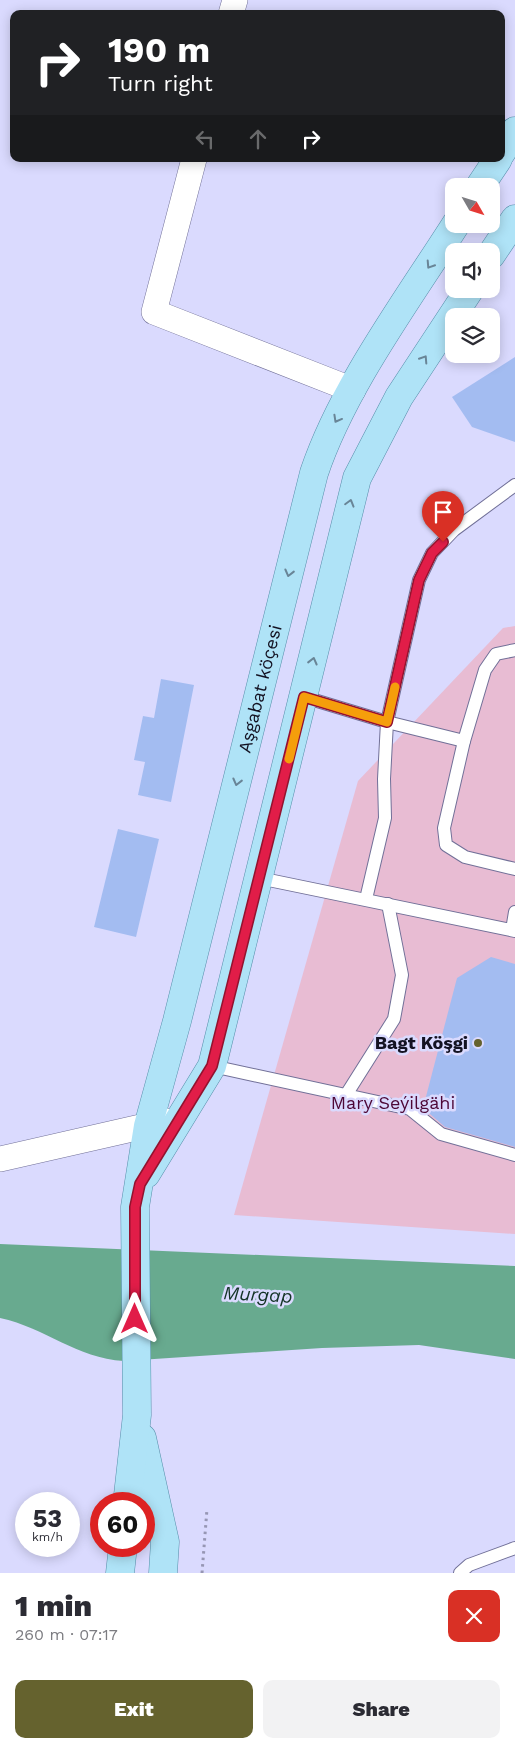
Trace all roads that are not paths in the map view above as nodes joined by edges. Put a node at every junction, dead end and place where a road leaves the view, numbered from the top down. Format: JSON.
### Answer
{"nodes":[{"id":1,"x":515,"y":131,"type":"edge"},
{"id":2,"x":505,"y":147,"type":"edge"},
{"id":3,"x":193,"y":162,"type":"edge"},
{"id":4,"x":496,"y":162,"type":"edge"},
{"id":5,"x":485,"y":178,"type":"edge"},
{"id":6,"x":515,"y":219,"type":"edge"},
{"id":7,"x":450,"y":233,"type":"edge"},
{"id":8,"x":499,"y":243,"type":"edge"},
{"id":9,"x":464,"y":298,"type":"edge"},
{"id":10,"x":353,"y":390,"type":"junction"},
{"id":11,"x":515,"y":485,"type":"edge"},
{"id":12,"x":515,"y":650,"type":"edge"},
{"id":13,"x":304,"y":697,"type":"junction"},
{"id":14,"x":387,"y":722,"type":"junction"},
{"id":15,"x":464,"y":741,"type":"junction"},
{"id":16,"x":515,"y":869,"type":"edge"},
{"id":17,"x":259,"y":878,"type":"junction"},
{"id":18,"x":366,"y":899,"type":"junction"},
{"id":19,"x":388,"y":904,"type":"junction"},
{"id":20,"x":515,"y":912,"type":"edge"},
{"id":21,"x":513,"y":930,"type":"edge"},
{"id":22,"x":212,"y":1066,"type":"junction"},
{"id":23,"x":346,"y":1095,"type":"junction"},
{"id":24,"x":181,"y":1117,"type":"junction"},
{"id":25,"x":148,"y":1126,"type":"junction"},
{"id":26,"x":515,"y":1155,"type":"edge"},
{"id":27,"x":0,"y":1159,"type":"edge"},
{"id":28,"x":137,"y":1196,"type":"junction"},
{"id":29,"x":137,"y":1415,"type":"junction"},
{"id":30,"x":128,"y":1492,"type":"edge"},
{"id":31,"x":515,"y":1548,"type":"edge"},
{"id":32,"x":122,"y":1557,"type":"edge"},
{"id":33,"x":120,"y":1573,"type":"edge"},
{"id":34,"x":163,"y":1573,"type":"edge"},
{"id":35,"x":460,"y":1573,"type":"edge"}],
"edges":[{"from":1,"to":2,"type":"main road"},
{"from":3,"to":10,"type":"street"},
{"from":4,"to":5,"type":"main road"},
{"from":6,"to":8,"type":"main road"},
{"from":7,"to":10,"type":"main road","name":"Aşgabat köçesi","one_way":true},
{"from":13,"to":9,"type":"main road","one_way":true},
{"from":10,"to":25,"type":"main road","name":"Aşgabat köçesi","one_way":true},
{"from":11,"to":14,"type":"lane"},
{"from":12,"to":15,"type":"lane"},
{"from":13,"to":14,"type":"lane"},
{"from":13,"to":17,"type":"main road"},
{"from":14,"to":15,"type":"lane"},
{"from":14,"to":18,"type":"lane"},
{"from":15,"to":16,"type":"lane"},
{"from":17,"to":18,"type":"lane"},
{"from":17,"to":22,"type":"main road"},
{"from":18,"to":19,"type":"lane"},
{"from":19,"to":21,"type":"lane"},
{"from":19,"to":23,"type":"lane"},
{"from":20,"to":21,"type":"lane"},
{"from":22,"to":23,"type":"lane"},
{"from":22,"to":24,"type":"main road"},
{"from":23,"to":26,"type":"lane"},
{"from":24,"to":25,"type":"street"},
{"from":24,"to":28,"type":"main road"},
{"from":25,"to":27,"type":"street"},
{"from":25,"to":28,"type":"main road","name":"Aşgabat köçesi"},
{"from":28,"to":29,"type":"main road","name":"Aşgabat köçesi"},
{"from":29,"to":30,"type":"main road","name":"Aşgabat köçesi"},
{"from":29,"to":34,"type":"main road","name":"Aşgabat köçesi"},
{"from":31,"to":35,"type":"lane"},
{"from":32,"to":33,"type":"main road"}]}
